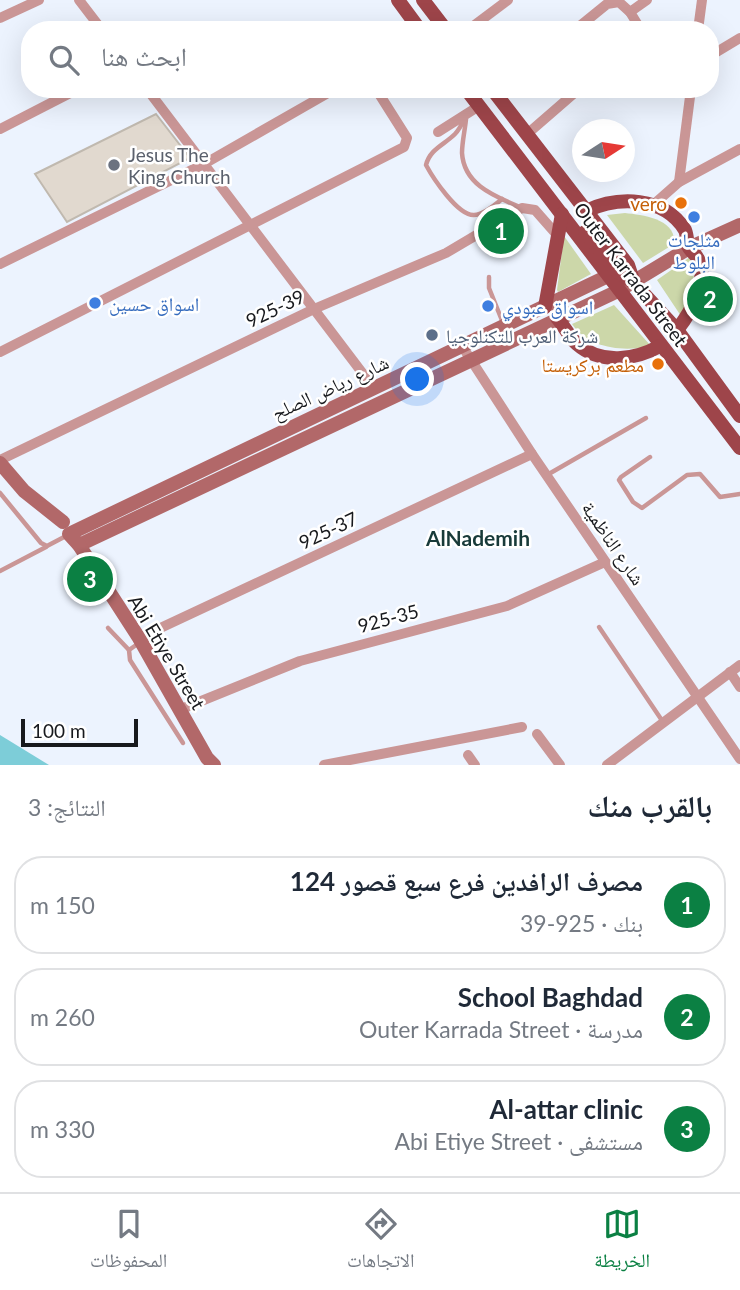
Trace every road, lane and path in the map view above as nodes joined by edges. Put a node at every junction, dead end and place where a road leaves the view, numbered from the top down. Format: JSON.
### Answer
{"nodes":[{"id":1,"x":40,"y":0,"type":"edge"},
{"id":2,"x":79,"y":0,"type":"edge"},
{"id":3,"x":398,"y":0,"type":"edge"},
{"id":4,"x":423,"y":0,"type":"edge"},
{"id":5,"x":508,"y":0,"type":"edge"},
{"id":6,"x":647,"y":0,"type":"edge"},
{"id":7,"x":702,"y":0,"type":"edge"},
{"id":8,"x":630,"y":12,"type":"junction"},
{"id":9,"x":0,"y":18,"type":"edge"},
{"id":10,"x":96,"y":21,"type":"edge"},
{"id":11,"x":413,"y":21,"type":"edge"},
{"id":12,"x":439,"y":21,"type":"edge"},
{"id":13,"x":480,"y":21,"type":"edge"},
{"id":14,"x":586,"y":21,"type":"edge"},
{"id":15,"x":636,"y":21,"type":"edge"},
{"id":16,"x":699,"y":21,"type":"edge"},
{"id":17,"x":740,"y":38,"type":"edge"},
{"id":18,"x":719,"y":51,"type":"edge"},
{"id":19,"x":61,"y":98,"type":"edge"},
{"id":20,"x":154,"y":98,"type":"edge"},
{"id":21,"x":319,"y":98,"type":"edge"},
{"id":22,"x":382,"y":98,"type":"edge"},
{"id":23,"x":469,"y":98,"type":"edge"},
{"id":24,"x":501,"y":98,"type":"edge"},
{"id":25,"x":569,"y":98,"type":"edge"},
{"id":26,"x":690,"y":98,"type":"edge"},
{"id":27,"x":473,"y":110,"type":"junction"},
{"id":28,"x":0,"y":130,"type":"edge"},
{"id":29,"x":438,"y":132,"type":"dead end"},
{"id":30,"x":526,"y":135,"type":"junction"},
{"id":31,"x":740,"y":149,"type":"edge"},
{"id":32,"x":204,"y":164,"type":"junction"},
{"id":33,"x":679,"y":182,"type":"junction"},
{"id":34,"x":502,"y":199,"type":"junction"},
{"id":35,"x":653,"y":205,"type":"junction"},
{"id":36,"x":522,"y":208,"type":"junction"},
{"id":37,"x":586,"y":211,"type":"junction"},
{"id":38,"x":564,"y":216,"type":"junction"},
{"id":39,"x":740,"y":225,"type":"edge"},
{"id":40,"x":251,"y":226,"type":"junction"},
{"id":41,"x":557,"y":235,"type":"junction"},
{"id":42,"x":689,"y":248,"type":"junction"},
{"id":43,"x":613,"y":256,"type":"junction"},
{"id":44,"x":0,"y":264,"type":"edge"},
{"id":45,"x":608,"y":276,"type":"junction"},
{"id":46,"x":489,"y":277,"type":"dead end"},
{"id":47,"x":626,"y":286,"type":"junction"},
{"id":48,"x":545,"y":307,"type":"junction"},
{"id":49,"x":314,"y":309,"type":"junction"},
{"id":50,"x":557,"y":318,"type":"junction"},
{"id":51,"x":505,"y":327,"type":"junction"},
{"id":52,"x":677,"y":330,"type":"junction"},
{"id":53,"x":462,"y":346,"type":"junction"},
{"id":54,"x":660,"y":346,"type":"junction"},
{"id":55,"x":0,"y":352,"type":"edge"},
{"id":56,"x":471,"y":361,"type":"junction"},
{"id":57,"x":373,"y":387,"type":"junction"},
{"id":58,"x":740,"y":416,"type":"edge"},
{"id":59,"x":646,"y":418,"type":"dead end"},
{"id":60,"x":740,"y":448,"type":"edge"},
{"id":61,"x":532,"y":454,"type":"junction"},
{"id":62,"x":650,"y":457,"type":"dead end"},
{"id":63,"x":0,"y":461,"type":"edge"},
{"id":64,"x":546,"y":475,"type":"junction"},
{"id":65,"x":183,"y":487,"type":"junction"},
{"id":66,"x":0,"y":493,"type":"edge"},
{"id":67,"x":740,"y":494,"type":"edge"},
{"id":68,"x":66,"y":528,"type":"junction"},
{"id":69,"x":79,"y":545,"type":"junction"},
{"id":70,"x":47,"y":546,"type":"junction"},
{"id":71,"x":606,"y":562,"type":"junction"},
{"id":72,"x":0,"y":571,"type":"edge"},
{"id":73,"x":599,"y":627,"type":"dead end"},
{"id":74,"x":108,"y":628,"type":"dead end"},
{"id":75,"x":136,"y":643,"type":"junction"},
{"id":76,"x":740,"y":665,"type":"edge"},
{"id":77,"x":730,"y":672,"type":"junction"},
{"id":78,"x":740,"y":687,"type":"edge"},
{"id":79,"x":698,"y":697,"type":"junction"},
{"id":80,"x":179,"y":710,"type":"junction"},
{"id":81,"x":664,"y":722,"type":"junction"},
{"id":82,"x":522,"y":727,"type":"dead end"},
{"id":83,"x":537,"y":734,"type":"dead end"},
{"id":84,"x":183,"y":743,"type":"dead end"},
{"id":85,"x":468,"y":755,"type":"dead end"},
{"id":86,"x":740,"y":759,"type":"edge"},
{"id":87,"x":215,"y":765,"type":"edge"},
{"id":88,"x":324,"y":765,"type":"edge"},
{"id":89,"x":475,"y":765,"type":"edge"},
{"id":90,"x":560,"y":765,"type":"edge"},
{"id":91,"x":607,"y":765,"type":"edge"}],
"edges":[{"from":1,"to":9,"type":"street"},
{"from":2,"to":10,"type":"street"},
{"from":3,"to":11,"type":"main road"},
{"from":4,"to":12,"type":"main road"},
{"from":5,"to":13,"type":"street"},
{"from":6,"to":8,"type":"street"},
{"from":7,"to":16,"type":"street"},
{"from":8,"to":14,"type":"street"},
{"from":8,"to":15,"type":"street"},
{"from":17,"to":18,"type":"street"},
{"from":19,"to":28,"type":"street"},
{"from":20,"to":32,"type":"street"},
{"from":21,"to":32,"type":"street"},
{"from":22,"to":40,"type":"street"},
{"from":23,"to":27,"type":"main road","name":"Outer Karrada Street"},
{"from":24,"to":30,"type":"main road","name":"Outer Karrada Street"},
{"from":25,"to":30,"type":"street"},
{"from":26,"to":33,"type":"street"},
{"from":27,"to":29,"type":"street"},
{"from":27,"to":34,"type":"lane"},
{"from":27,"to":34,"type":"lane"},
{"from":27,"to":38,"type":"main road","name":"Outer Karrada Street"},
{"from":30,"to":37,"type":"main road","name":"Outer Karrada Street"},
{"from":31,"to":33,"type":"street"},
{"from":32,"to":40,"type":"street"},
{"from":32,"to":44,"type":"street"},
{"from":33,"to":35,"type":"street"},
{"from":34,"to":36,"type":"lane"},
{"from":35,"to":37,"type":"main road"},
{"from":35,"to":42,"type":"main road"},
{"from":36,"to":41,"type":"street"},
{"from":36,"to":49,"type":"street","name":"925-39"},
{"from":37,"to":43,"type":"main road","name":"Outer Karrada Street"},
{"from":38,"to":41,"type":"main road"},
{"from":38,"to":43,"type":"main road"},
{"from":38,"to":45,"type":"main road","name":"Outer Karrada Street"},
{"from":39,"to":42,"type":"street","name":"شارع رياض الصلح"},
{"from":40,"to":49,"type":"street"},
{"from":40,"to":55,"type":"street"},
{"from":41,"to":48,"type":"main road"},
{"from":42,"to":47,"type":"street","name":"شارع رياض الصلح"},
{"from":42,"to":52,"type":"main road"},
{"from":43,"to":47,"type":"main road"},
{"from":45,"to":47,"type":"main road","name":"Outer Karrada Street"},
{"from":45,"to":48,"type":"street","name":"شارع رياض الصلح"},
{"from":46,"to":51,"type":"lane"},
{"from":47,"to":50,"type":"street","name":"شارع رياض الصلح"},
{"from":47,"to":52,"type":"main road","name":"Outer Karrada Street"},
{"from":47,"to":54,"type":"main road","name":"Outer Karrada Street"},
{"from":48,"to":51,"type":"street","name":"شارع رياض الصلح"},
{"from":49,"to":57,"type":"street"},
{"from":49,"to":63,"type":"street","name":"925-39"},
{"from":50,"to":54,"type":"main road"},
{"from":50,"to":56,"type":"street","name":"شارع رياض الصلح"},
{"from":51,"to":53,"type":"street","name":"شارع رياض الصلح"},
{"from":52,"to":58,"type":"main road","name":"Outer Karrada Street"},
{"from":53,"to":56,"type":"street","name":"شارع الناظمية"},
{"from":53,"to":57,"type":"street","name":"شارع رياض الصلح"},
{"from":54,"to":60,"type":"main road","name":"Outer Karrada Street"},
{"from":56,"to":61,"type":"street","name":"شارع الناظمية"},
{"from":56,"to":65,"type":"street","name":"شارع رياض الصلح"},
{"from":57,"to":65,"type":"street","name":"شارع رياض الصلح"},
{"from":59,"to":64,"type":"lane"},
{"from":61,"to":64,"type":"street","name":"شارع الناظمية"},
{"from":61,"to":75,"type":"street","name":"925-37"},
{"from":62,"to":67,"type":"lane"},
{"from":63,"to":68,"type":"street","name":"Abi Etiye Street"},
{"from":64,"to":71,"type":"street","name":"شارع الناظمية"},
{"from":65,"to":68,"type":"street","name":"شارع رياض الصلح"},
{"from":65,"to":69,"type":"street","name":"شارع رياض الصلح"},
{"from":66,"to":70,"type":"lane"},
{"from":68,"to":69,"type":"street","name":"Abi Etiye Street"},
{"from":68,"to":70,"type":"lane"},
{"from":69,"to":75,"type":"street","name":"Abi Etiye Street"},
{"from":70,"to":72,"type":"lane"},
{"from":71,"to":79,"type":"street","name":"شارع الناظمية"},
{"from":71,"to":80,"type":"street","name":"925-35"},
{"from":73,"to":81,"type":"lane"},
{"from":74,"to":75,"type":"lane"},
{"from":75,"to":80,"type":"street","name":"Abi Etiye Street"},
{"from":75,"to":84,"type":"lane"},
{"from":76,"to":77,"type":"street"},
{"from":77,"to":78,"type":"street"},
{"from":77,"to":79,"type":"street"},
{"from":79,"to":81,"type":"street"},
{"from":79,"to":86,"type":"street","name":"شارع الناظمية"},
{"from":80,"to":87,"type":"street","name":"Abi Etiye Street"},
{"from":81,"to":91,"type":"street"},
{"from":82,"to":88,"type":"street"},
{"from":83,"to":90,"type":"street"},
{"from":85,"to":89,"type":"street"}]}
